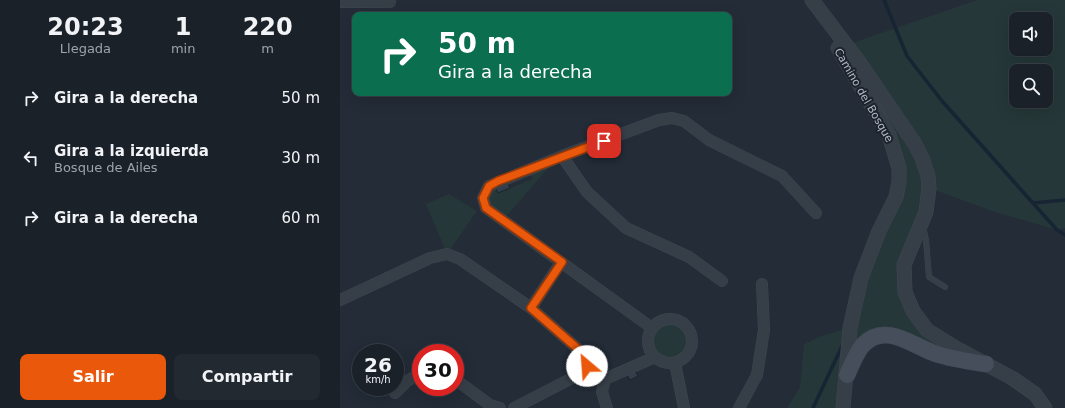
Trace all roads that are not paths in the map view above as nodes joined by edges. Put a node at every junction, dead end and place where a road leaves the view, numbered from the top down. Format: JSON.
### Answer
{"nodes":[{"id":1,"x":802,"y":0,"type":"edge"},
{"id":2,"x":812,"y":0,"type":"edge"},
{"id":3,"x":340,"y":2,"type":"edge"},
{"id":4,"x":390,"y":2,"type":"dead end"},
{"id":5,"x":562,"y":156,"type":"junction"},
{"id":6,"x":816,"y":212,"type":"dead end"},
{"id":7,"x":922,"y":224,"type":"junction"},
{"id":8,"x":562,"y":262,"type":"junction"},
{"id":9,"x":722,"y":281,"type":"dead end"},
{"id":10,"x":762,"y":284,"type":"dead end"},
{"id":11,"x":944,"y":287,"type":"dead end"},
{"id":12,"x":340,"y":300,"type":"edge"},
{"id":13,"x":531,"y":308,"type":"junction"},
{"id":14,"x":652,"y":328,"type":"junction"},
{"id":15,"x":586,"y":356,"type":"junction"},
{"id":16,"x":655,"y":357,"type":"junction"},
{"id":17,"x":675,"y":363,"type":"junction"},
{"id":18,"x":986,"y":364,"type":"junction"},
{"id":19,"x":599,"y":365,"type":"dead end"},
{"id":20,"x":847,"y":375,"type":"junction"},
{"id":21,"x":464,"y":386,"type":"edge"},
{"id":22,"x":500,"y":408,"type":"edge"},
{"id":23,"x":514,"y":408,"type":"edge"},
{"id":24,"x":607,"y":408,"type":"edge"},
{"id":25,"x":684,"y":408,"type":"edge"},
{"id":26,"x":740,"y":408,"type":"edge"},
{"id":27,"x":844,"y":408,"type":"edge"},
{"id":28,"x":1045,"y":408,"type":"edge"}],
"edges":[{"from":1,"to":20,"type":"street","name":"Camino del Bosque"},
{"from":2,"to":7,"type":"street"},
{"from":3,"to":4,"type":"street"},
{"from":5,"to":6,"type":"street"},
{"from":5,"to":8,"type":"street"},
{"from":5,"to":9,"type":"street"},
{"from":7,"to":11,"type":"lane"},
{"from":7,"to":18,"type":"street"},
{"from":8,"to":13,"type":"street"},
{"from":8,"to":14,"type":"street"},
{"from":10,"to":26,"type":"street"},
{"from":12,"to":13,"type":"street"},
{"from":13,"to":15,"type":"street"},
{"from":14,"to":16,"type":"street"},
{"from":14,"to":17,"type":"street"},
{"from":15,"to":19,"type":"street"},
{"from":15,"to":23,"type":"street"},
{"from":16,"to":17,"type":"street"},
{"from":16,"to":24,"type":"street"},
{"from":17,"to":25,"type":"street"},
{"from":18,"to":20,"type":"main road"},
{"from":18,"to":28,"type":"street"},
{"from":20,"to":27,"type":"street","name":"Camino del Bosque"},
{"from":21,"to":22,"type":"street"}]}
